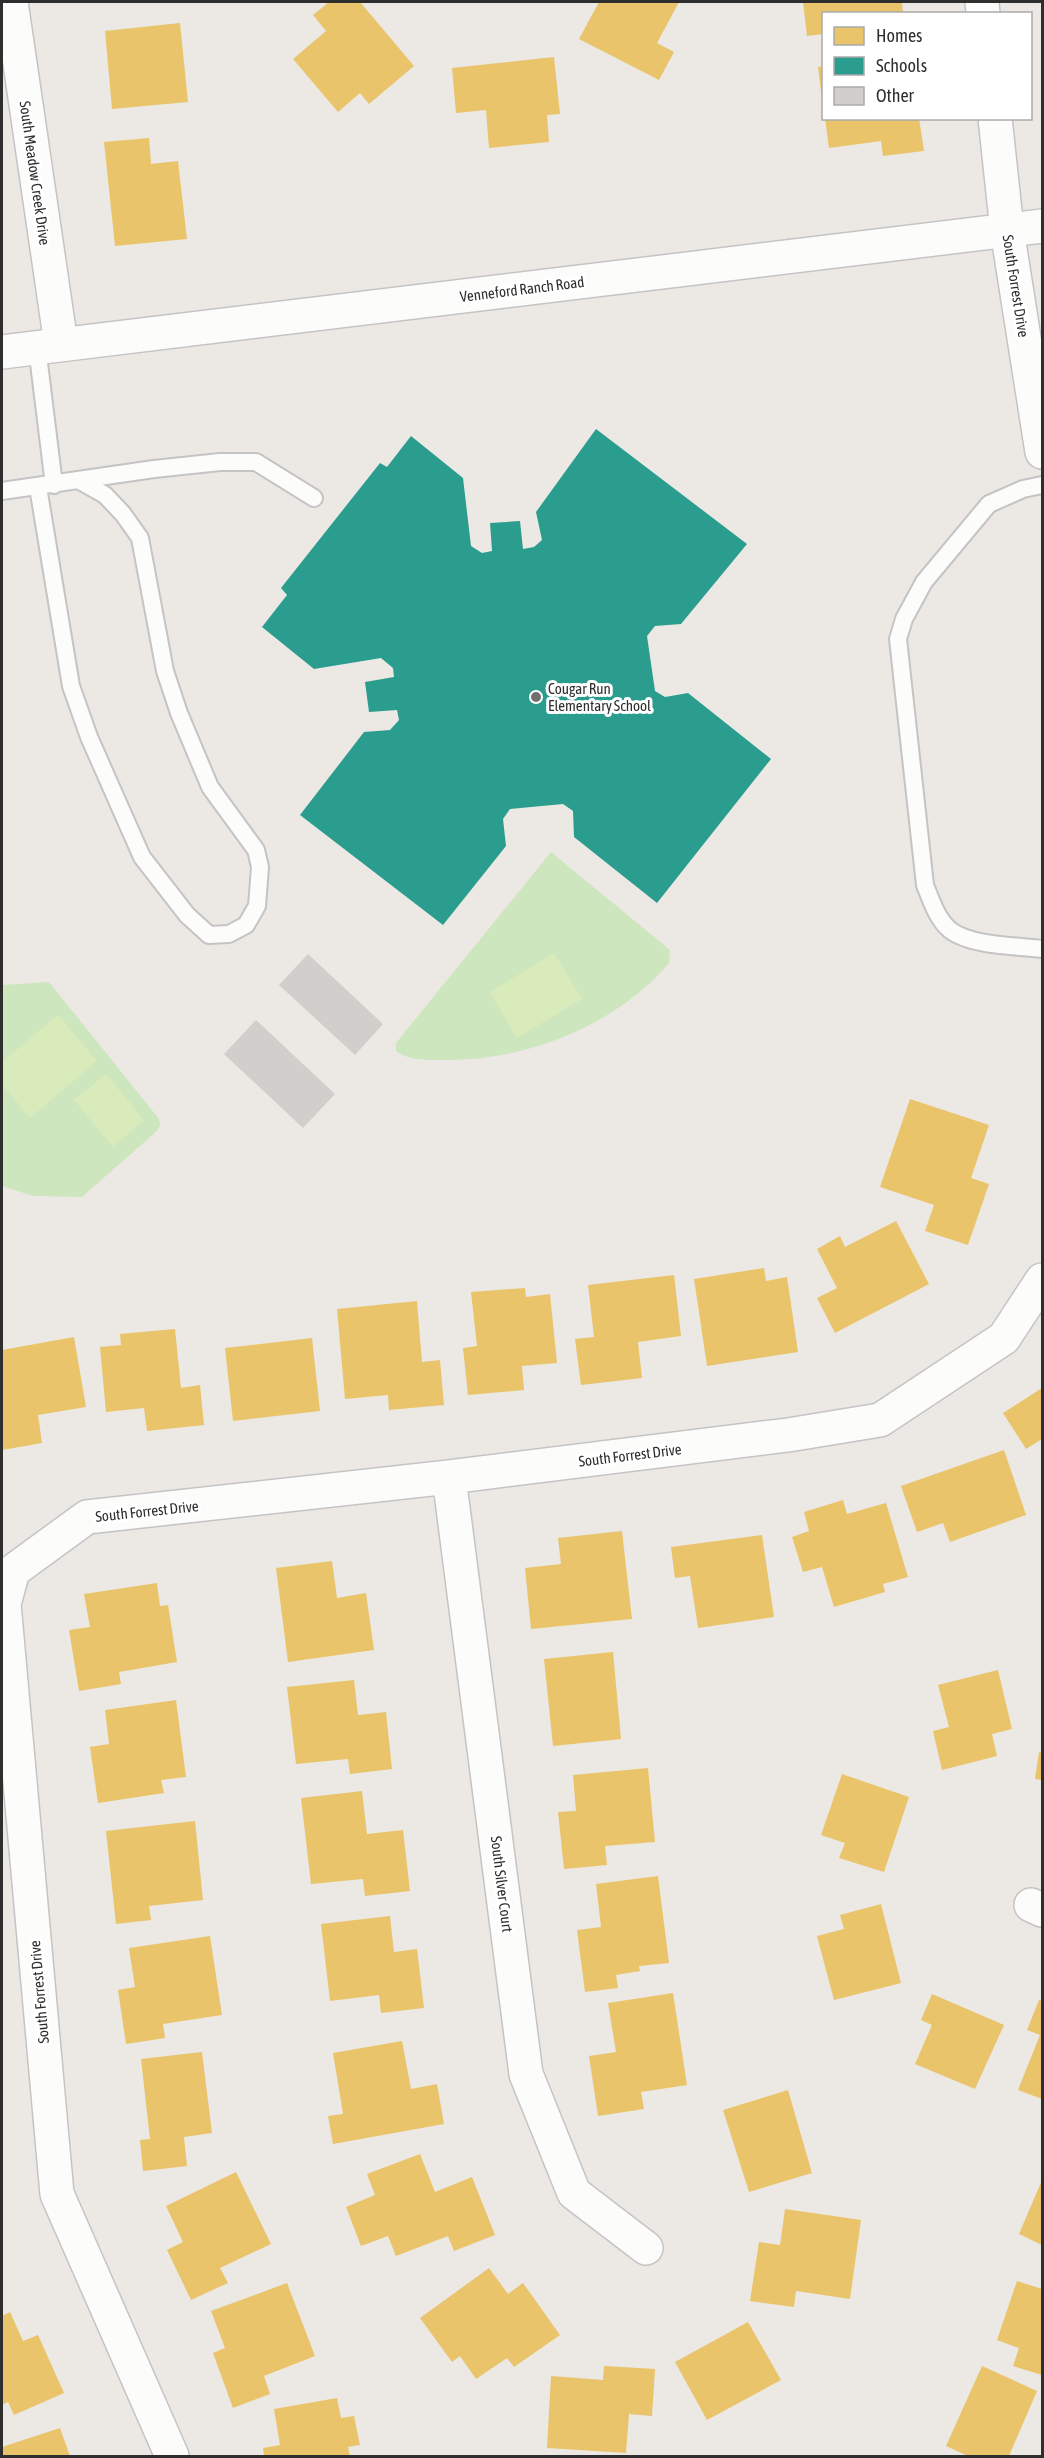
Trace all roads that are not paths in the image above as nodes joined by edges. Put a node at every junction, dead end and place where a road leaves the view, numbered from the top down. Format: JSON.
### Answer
{"nodes":[{"id":1,"x":11,"y":2,"type":"edge"},
{"id":2,"x":995,"y":120,"type":"edge"},
{"id":3,"x":1042,"y":226,"type":"edge"},
{"id":4,"x":1007,"y":230,"type":"junction"},
{"id":5,"x":49,"y":346,"type":"junction"},
{"id":6,"x":2,"y":352,"type":"edge"},
{"id":7,"x":1042,"y":452,"type":"edge"},
{"id":8,"x":80,"y":481,"type":"junction"},
{"id":9,"x":1042,"y":485,"type":"edge"},
{"id":10,"x":46,"y":486,"type":"junction"},
{"id":11,"x":2,"y":491,"type":"edge"},
{"id":12,"x":315,"y":498,"type":"dead end"},
{"id":13,"x":1042,"y":949,"type":"edge"},
{"id":14,"x":1042,"y":1280,"type":"edge"},
{"id":15,"x":449,"y":1477,"type":"junction"},
{"id":16,"x":646,"y":2248,"type":"dead end"},
{"id":17,"x":172,"y":2457,"type":"edge"}],
"edges":[{"from":1,"to":5,"type":"street","name":"South Meadow Creek Drive"},
{"from":2,"to":4,"type":"street","name":"South Forrest Drive"},
{"from":3,"to":4,"type":"street","name":"Venneford Ranch Road"},
{"from":4,"to":5,"type":"street","name":"Venneford Ranch Road"},
{"from":4,"to":7,"type":"street","name":"South Forrest Drive"},
{"from":5,"to":6,"type":"street","name":"Venneford Ranch Road"},
{"from":5,"to":10,"type":"lane"},
{"from":8,"to":10,"type":"lane"},
{"from":8,"to":10,"type":"lane"},
{"from":8,"to":12,"type":"lane"},
{"from":9,"to":13,"type":"lane"},
{"from":10,"to":11,"type":"lane"},
{"from":14,"to":15,"type":"street","name":"South Forrest Drive"},
{"from":15,"to":16,"type":"street","name":"South Silver Court"},
{"from":15,"to":17,"type":"street","name":"South Forrest Drive"}]}
